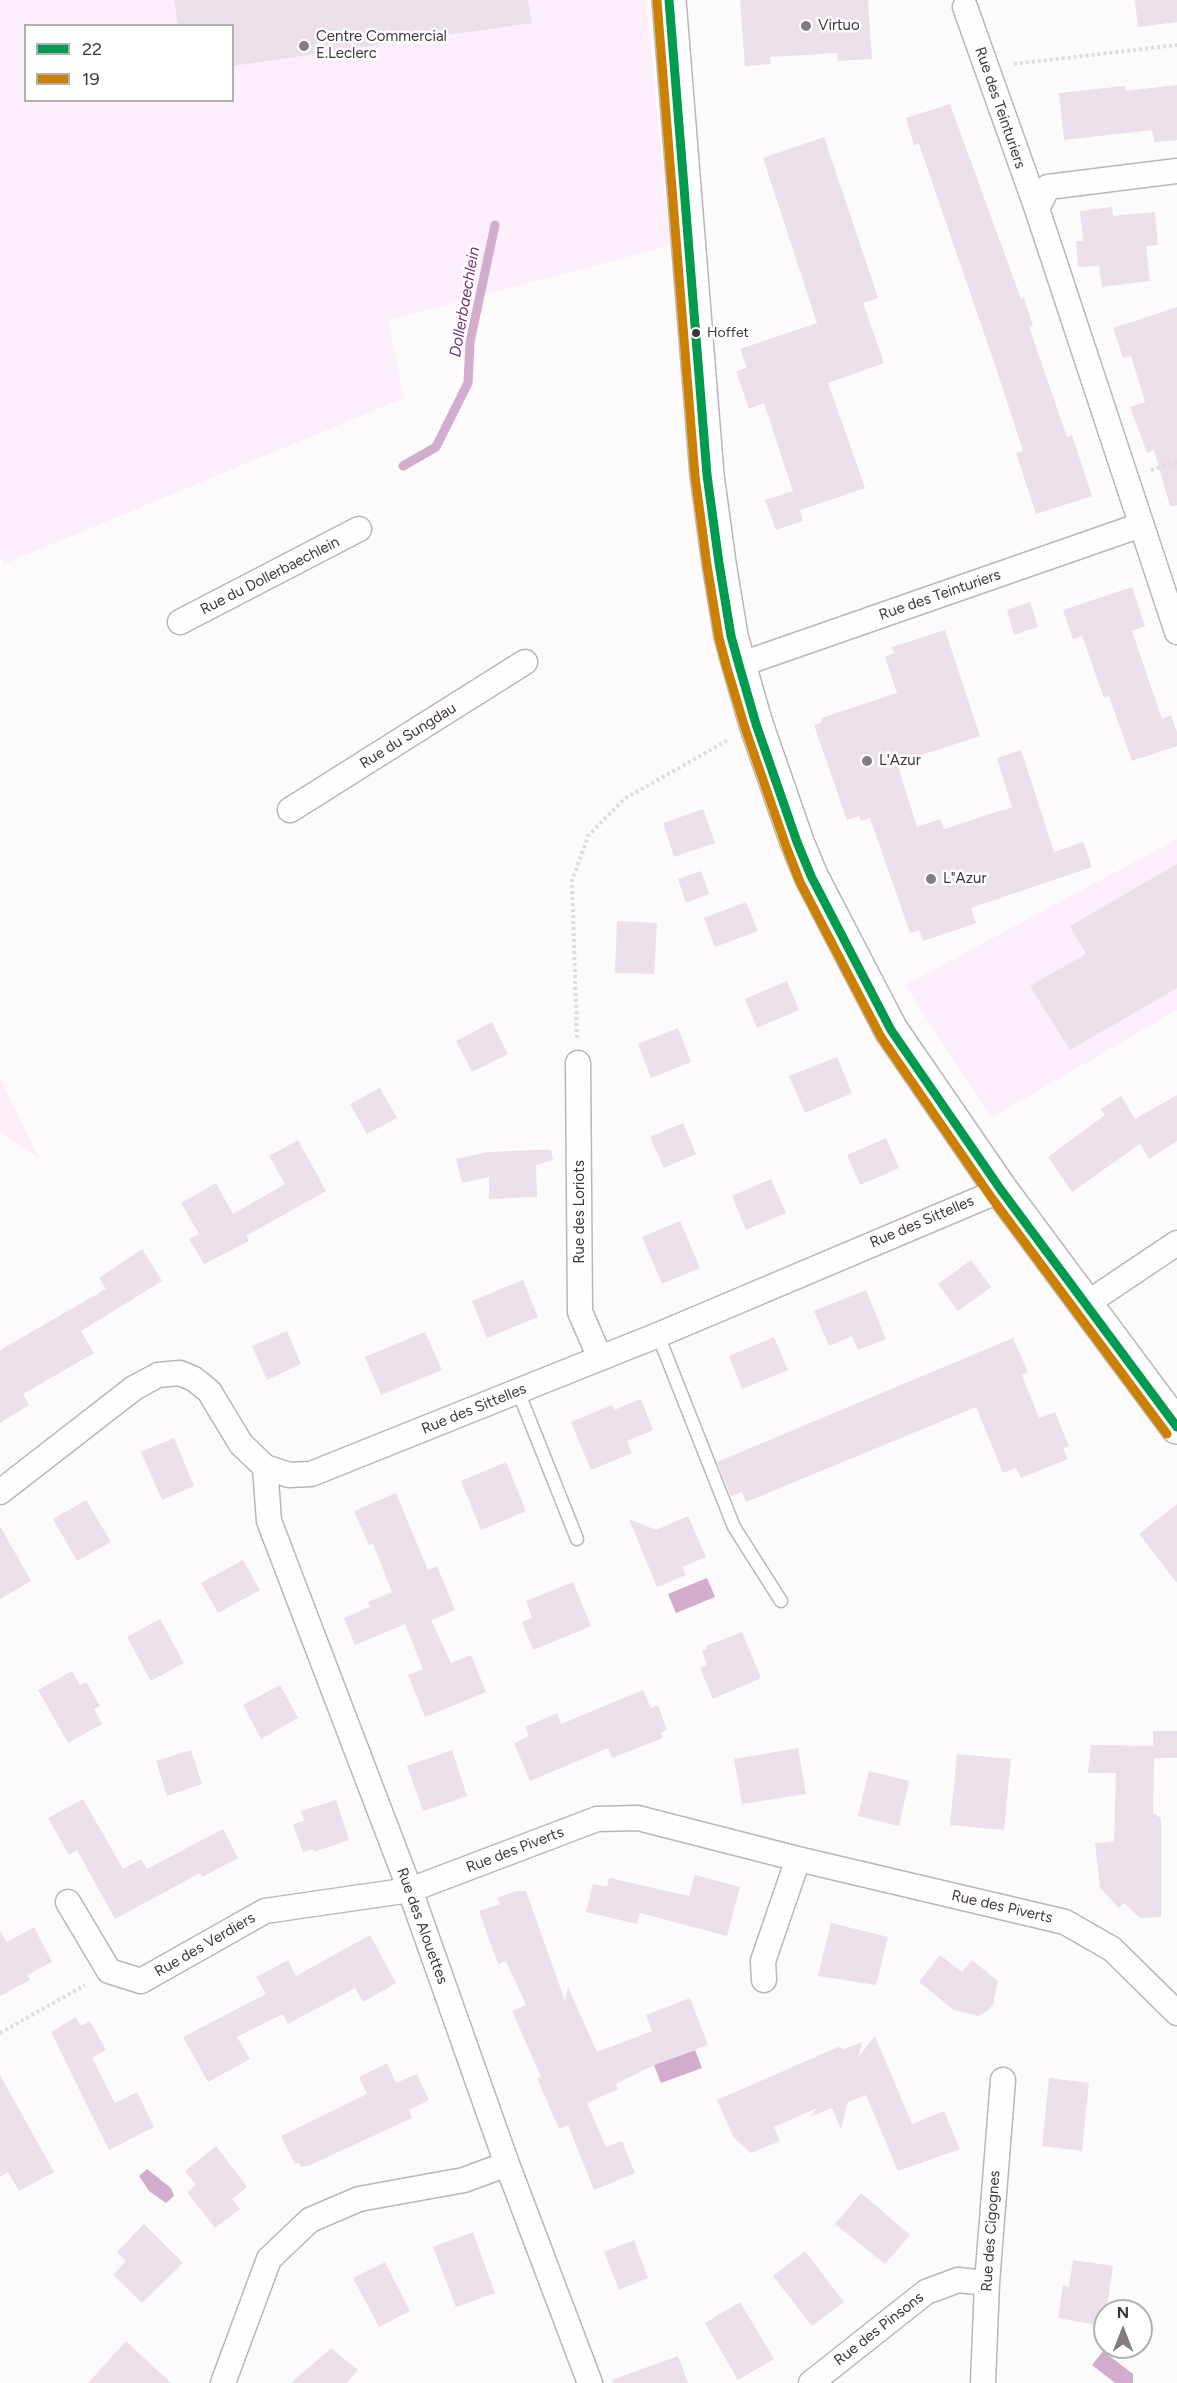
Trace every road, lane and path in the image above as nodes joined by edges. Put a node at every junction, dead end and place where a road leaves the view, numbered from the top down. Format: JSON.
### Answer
{"nodes":[{"id":1,"x":669,"y":0,"type":"edge"},
{"id":2,"x":965,"y":7,"type":"dead end"},
{"id":3,"x":1177,"y":45,"type":"edge"},
{"id":4,"x":986,"y":68,"type":"junction"},
{"id":5,"x":1177,"y":171,"type":"edge"},
{"id":6,"x":1024,"y":177,"type":"junction"},
{"id":7,"x":1048,"y":187,"type":"junction"},
{"id":8,"x":1037,"y":209,"type":"junction"},
{"id":9,"x":1141,"y":525,"type":"junction"},
{"id":10,"x":359,"y":530,"type":"dead end"},
{"id":11,"x":180,"y":622,"type":"dead end"},
{"id":12,"x":1177,"y":632,"type":"edge"},
{"id":13,"x":525,"y":662,"type":"dead end"},
{"id":14,"x":739,"y":665,"type":"junction"},
{"id":15,"x":756,"y":724,"type":"junction"},
{"id":16,"x":290,"y":810,"type":"dead end"},
{"id":17,"x":578,"y":1063,"type":"joint"},
{"id":18,"x":1001,"y":1190,"type":"junction"},
{"id":19,"x":1177,"y":1243,"type":"edge"},
{"id":20,"x":1086,"y":1304,"type":"junction"},
{"id":21,"x":658,"y":1335,"type":"junction"},
{"id":22,"x":600,"y":1358,"type":"junction"},
{"id":23,"x":518,"y":1391,"type":"junction"},
{"id":24,"x":1177,"y":1427,"type":"edge"},
{"id":25,"x":265,"y":1467,"type":"junction"},
{"id":26,"x":0,"y":1492,"type":"edge"},
{"id":27,"x":576,"y":1539,"type":"dead end"},
{"id":28,"x":781,"y":1600,"type":"dead end"},
{"id":29,"x":798,"y":1859,"type":"junction"},
{"id":30,"x":410,"y":1890,"type":"junction"},
{"id":31,"x":68,"y":1902,"type":"dead end"},
{"id":32,"x":109,"y":1971,"type":"junction"},
{"id":33,"x":764,"y":1980,"type":"dead end"},
{"id":34,"x":1177,"y":2013,"type":"edge"},
{"id":35,"x":0,"y":2033,"type":"edge"},
{"id":36,"x":1003,"y":2080,"type":"dead end"},
{"id":37,"x":507,"y":2164,"type":"junction"},
{"id":38,"x":987,"y":2283,"type":"junction"},
{"id":39,"x":223,"y":2383,"type":"edge"},
{"id":40,"x":590,"y":2383,"type":"edge"},
{"id":41,"x":811,"y":2383,"type":"edge"},
{"id":42,"x":983,"y":2383,"type":"edge"}],
"edges":[{"from":1,"to":14,"type":"main road"},
{"from":2,"to":4,"type":"street","name":"Rue des Teinturiers"},
{"from":3,"to":4,"type":"path"},
{"from":4,"to":6,"type":"street","name":"Rue des Teinturiers"},
{"from":5,"to":7,"type":"street"},
{"from":6,"to":7,"type":"street"},
{"from":6,"to":8,"type":"street","name":"Rue des Teinturiers"},
{"from":7,"to":8,"type":"street"},
{"from":8,"to":9,"type":"street","name":"Rue des Teinturiers"},
{"from":9,"to":12,"type":"street","name":"Rue des Teinturiers"},
{"from":9,"to":14,"type":"street","name":"Rue des Teinturiers"},
{"from":10,"to":11,"type":"street","name":"Rue du Dollerbaechlein"},
{"from":13,"to":16,"type":"street","name":"Rue du Sungdau"},
{"from":14,"to":15,"type":"main road"},
{"from":15,"to":17,"type":"path"},
{"from":15,"to":18,"type":"main road"},
{"from":17,"to":22,"type":"street","name":"Rue des Loriots"},
{"from":18,"to":20,"type":"main road"},
{"from":18,"to":21,"type":"street","name":"Rue des Sittelles"},
{"from":19,"to":20,"type":"street"},
{"from":20,"to":24,"type":"main road"},
{"from":21,"to":22,"type":"street","name":"Rue des Sittelles"},
{"from":21,"to":28,"type":"lane"},
{"from":22,"to":23,"type":"street","name":"Rue des Sittelles"},
{"from":23,"to":25,"type":"street","name":"Rue des Sittelles"},
{"from":23,"to":27,"type":"lane"},
{"from":25,"to":26,"type":"street","name":"Rue des Sittelles"},
{"from":25,"to":30,"type":"street","name":"Rue des Alouettes"},
{"from":29,"to":30,"type":"street","name":"Rue des Piverts"},
{"from":29,"to":33,"type":"street"},
{"from":29,"to":34,"type":"street","name":"Rue des Piverts"},
{"from":30,"to":32,"type":"street","name":"Rue des Verdiers"},
{"from":30,"to":37,"type":"street","name":"Rue des Alouettes"},
{"from":31,"to":32,"type":"street"},
{"from":32,"to":35,"type":"path"},
{"from":36,"to":38,"type":"street","name":"Rue des Cigognes"},
{"from":37,"to":39,"type":"street"},
{"from":37,"to":40,"type":"street","name":"Rue des Alouettes"},
{"from":38,"to":41,"type":"street","name":"Rue des Pinsons"},
{"from":38,"to":42,"type":"street","name":"Rue des Cigognes"}]}
